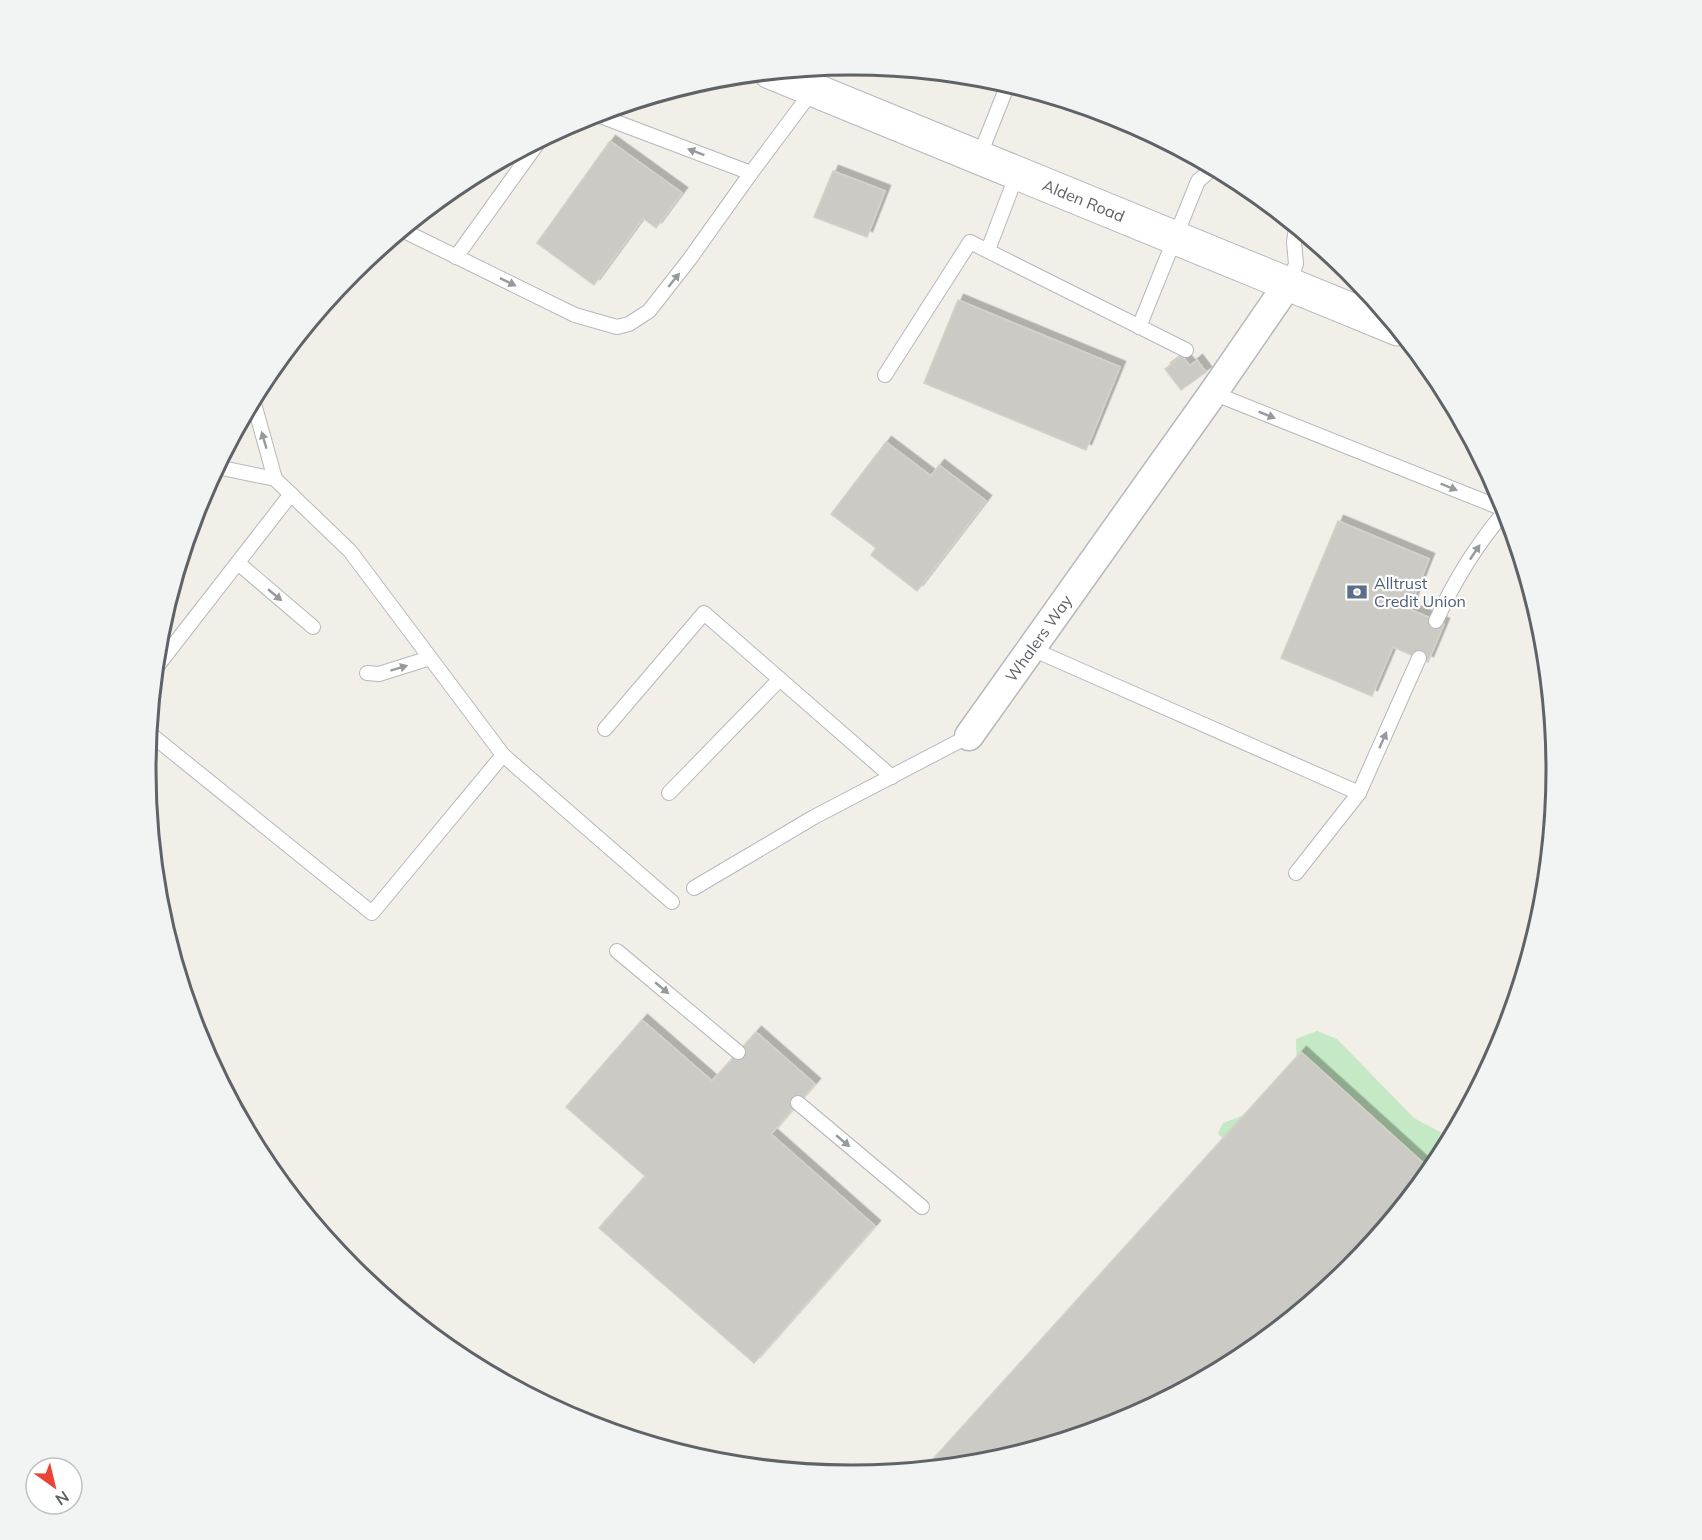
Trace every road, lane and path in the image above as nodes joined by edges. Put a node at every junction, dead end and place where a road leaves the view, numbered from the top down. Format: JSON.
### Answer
{"nodes":[{"id":1,"x":785,"y":78,"type":"edge"},
{"id":2,"x":813,"y":90,"type":"junction"},
{"id":3,"x":1005,"y":92,"type":"edge"},
{"id":4,"x":609,"y":119,"type":"edge"},
{"id":5,"x":529,"y":155,"type":"edge"},
{"id":6,"x":978,"y":158,"type":"junction"},
{"id":7,"x":751,"y":173,"type":"junction"},
{"id":8,"x":1207,"y":173,"type":"edge"},
{"id":9,"x":1017,"y":174,"type":"junction"},
{"id":10,"x":410,"y":234,"type":"edge"},
{"id":11,"x":1295,"y":236,"type":"edge"},
{"id":12,"x":1174,"y":238,"type":"junction"},
{"id":13,"x":988,"y":250,"type":"junction"},
{"id":14,"x":456,"y":256,"type":"junction"},
{"id":15,"x":1288,"y":284,"type":"junction"},
{"id":16,"x":1383,"y":323,"type":"edge"},
{"id":17,"x":1139,"y":327,"type":"junction"},
{"id":18,"x":1186,"y":350,"type":"dead end"},
{"id":19,"x":885,"y":375,"type":"dead end"},
{"id":20,"x":1213,"y":393,"type":"junction"},
{"id":21,"x":256,"y":411,"type":"edge"},
{"id":22,"x":225,"y":470,"type":"edge"},
{"id":23,"x":275,"y":479,"type":"junction"},
{"id":24,"x":291,"y":494,"type":"junction"},
{"id":25,"x":1493,"y":505,"type":"edge"},
{"id":26,"x":1499,"y":519,"type":"edge"},
{"id":27,"x":238,"y":563,"type":"junction"},
{"id":28,"x":1436,"y":621,"type":"dead end"},
{"id":29,"x":313,"y":627,"type":"dead end"},
{"id":30,"x":1032,"y":649,"type":"junction"},
{"id":31,"x":166,"y":655,"type":"edge"},
{"id":32,"x":430,"y":658,"type":"junction"},
{"id":33,"x":1419,"y":658,"type":"dead end"},
{"id":34,"x":367,"y":673,"type":"dead end"},
{"id":35,"x":780,"y":679,"type":"junction"},
{"id":36,"x":605,"y":729,"type":"dead end"},
{"id":37,"x":969,"y":736,"type":"joint"},
{"id":38,"x":157,"y":739,"type":"edge"},
{"id":39,"x":503,"y":755,"type":"junction"},
{"id":40,"x":892,"y":777,"type":"junction"},
{"id":41,"x":669,"y":793,"type":"dead end"},
{"id":42,"x":1359,"y":793,"type":"junction"},
{"id":43,"x":1296,"y":873,"type":"dead end"},
{"id":44,"x":694,"y":888,"type":"dead end"},
{"id":45,"x":672,"y":902,"type":"dead end"},
{"id":46,"x":617,"y":951,"type":"dead end"},
{"id":47,"x":738,"y":1052,"type":"dead end"},
{"id":48,"x":798,"y":1103,"type":"dead end"},
{"id":49,"x":922,"y":1207,"type":"dead end"}],
"edges":[{"from":1,"to":2,"type":"main road","name":"Alden Road"},
{"from":2,"to":6,"type":"main road","name":"Alden Road"},
{"from":2,"to":7,"type":"lane"},
{"from":3,"to":6,"type":"lane"},
{"from":7,"to":4,"type":"lane","one_way":true},
{"from":5,"to":14,"type":"lane"},
{"from":6,"to":9,"type":"main road","name":"Alden Road"},
{"from":14,"to":7,"type":"lane","one_way":true},
{"from":8,"to":12,"type":"lane"},
{"from":9,"to":12,"type":"main road","name":"Alden Road"},
{"from":9,"to":13,"type":"lane"},
{"from":10,"to":14,"type":"lane"},
{"from":11,"to":15,"type":"lane"},
{"from":12,"to":15,"type":"main road","name":"Alden Road"},
{"from":12,"to":17,"type":"lane"},
{"from":13,"to":17,"type":"lane"},
{"from":13,"to":19,"type":"lane"},
{"from":15,"to":16,"type":"main road","name":"Alden Road"},
{"from":15,"to":20,"type":"street","name":"Whalers Way"},
{"from":17,"to":18,"type":"lane"},
{"from":20,"to":25,"type":"lane","one_way":true},
{"from":20,"to":30,"type":"street","name":"Whalers Way"},
{"from":23,"to":21,"type":"lane","one_way":true},
{"from":22,"to":23,"type":"lane"},
{"from":23,"to":24,"type":"lane"},
{"from":24,"to":27,"type":"lane"},
{"from":24,"to":32,"type":"lane"},
{"from":28,"to":26,"type":"lane","one_way":true},
{"from":27,"to":29,"type":"lane","one_way":true},
{"from":27,"to":31,"type":"lane"},
{"from":30,"to":37,"type":"street","name":"Whalers Way"},
{"from":30,"to":42,"type":"lane"},
{"from":34,"to":32,"type":"lane","one_way":true},
{"from":32,"to":39,"type":"lane"},
{"from":42,"to":33,"type":"lane","one_way":true},
{"from":35,"to":36,"type":"lane"},
{"from":35,"to":40,"type":"lane"},
{"from":35,"to":41,"type":"lane"},
{"from":37,"to":40,"type":"lane","name":"Whalers Way"},
{"from":38,"to":39,"type":"lane"},
{"from":39,"to":45,"type":"lane"},
{"from":40,"to":44,"type":"lane","name":"Whalers Way"},
{"from":42,"to":43,"type":"lane"},
{"from":46,"to":47,"type":"lane","one_way":true},
{"from":48,"to":49,"type":"lane","one_way":true}]}
